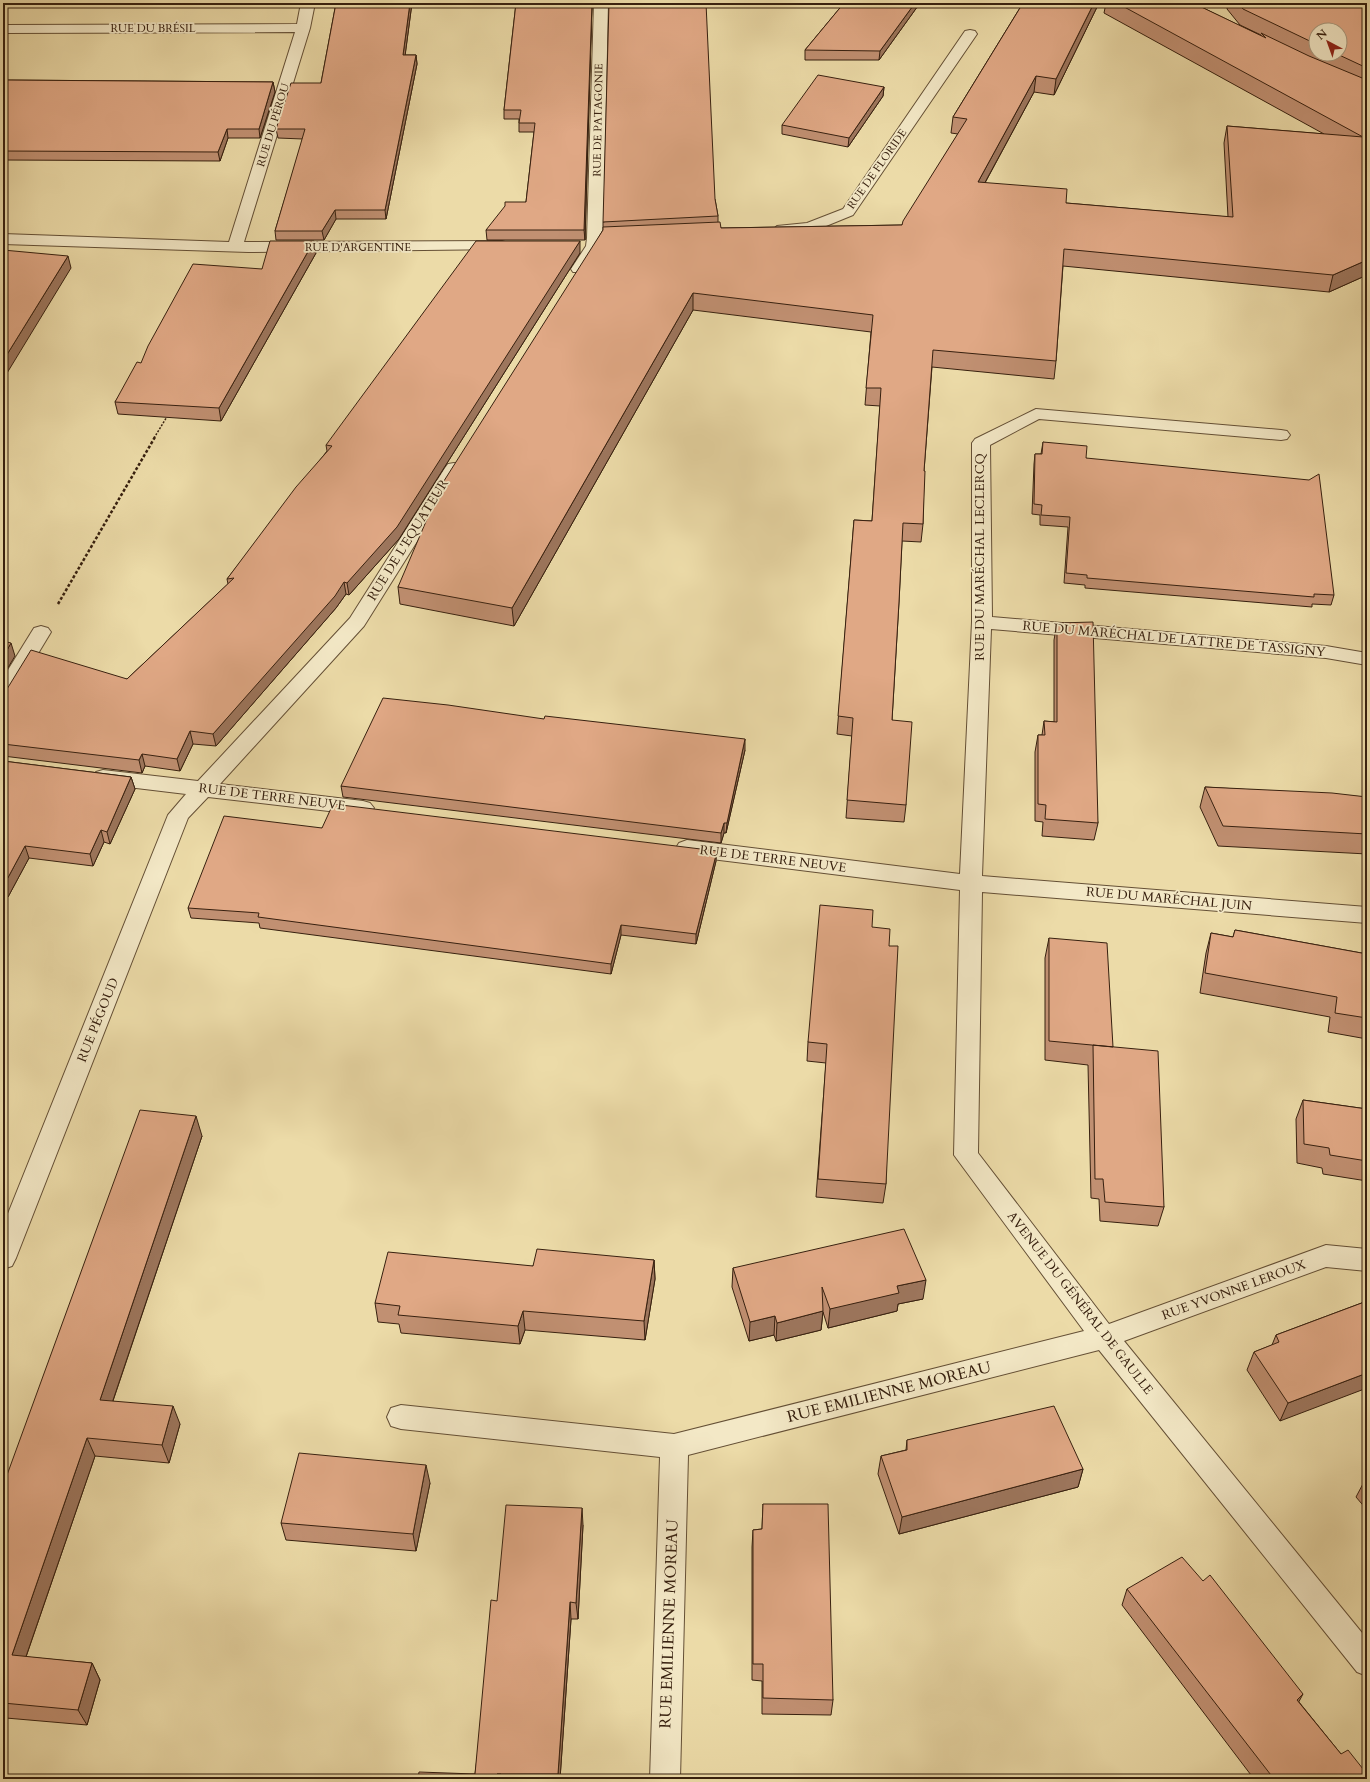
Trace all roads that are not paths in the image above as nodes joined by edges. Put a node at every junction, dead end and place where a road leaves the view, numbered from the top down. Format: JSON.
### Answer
{"nodes":[{"id":1,"x":308,"y":3,"type":"edge"},
{"id":2,"x":601,"y":3,"type":"edge"},
{"id":3,"x":303,"y":28,"type":"junction"},
{"id":4,"x":3,"y":29,"type":"edge"},
{"id":5,"x":970,"y":34,"type":"dead end"},
{"id":6,"x":771,"y":230,"type":"edge"},
{"id":7,"x":3,"y":239,"type":"edge"},
{"id":8,"x":235,"y":246,"type":"junction"},
{"id":9,"x":518,"y":246,"type":"edge"},
{"id":10,"x":568,"y":286,"type":"edge"},
{"id":11,"x":1281,"y":435,"type":"dead end"},
{"id":12,"x":462,"y":454,"type":"edge"},
{"id":13,"x":982,"y":622,"type":"junction"},
{"id":14,"x":41,"y":632,"type":"road end"},
{"id":15,"x":1367,"y":659,"type":"edge"},
{"id":16,"x":3,"y":695,"type":"edge"},
{"id":17,"x":82,"y":774,"type":"edge"},
{"id":18,"x":204,"y":789,"type":"junction"},
{"id":19,"x":385,"y":811,"type":"edge"},
{"id":20,"x":670,"y":846,"type":"edge"},
{"id":21,"x":970,"y":883,"type":"junction"},
{"id":22,"x":1367,"y":915,"type":"edge"},
{"id":23,"x":3,"y":1258,"type":"edge"},
{"id":24,"x":1367,"y":1260,"type":"edge"},
{"id":25,"x":1104,"y":1337,"type":"junction"},
{"id":26,"x":401,"y":1417,"type":"dead end"},
{"id":27,"x":674,"y":1446,"type":"junction"},
{"id":28,"x":1367,"y":1662,"type":"edge"},
{"id":29,"x":664,"y":1779,"type":"edge"}],
"edges":[{"from":1,"to":3,"type":"street","name":"RUE DU PÉROU"},
{"from":2,"to":10,"type":"street","name":"RUE DE PATAGONIE"},
{"from":3,"to":4,"type":"street","name":"RUE DU BRÉSIL"},
{"from":3,"to":8,"type":"street","name":"RUE DU PÉROU"},
{"from":5,"to":6,"type":"street","name":"RUE DE FLORIDE"},
{"from":7,"to":8,"type":"street","name":"RUE D'ARGENTINE"},
{"from":8,"to":9,"type":"street","name":"RUE D'ARGENTINE"},
{"from":11,"to":13,"type":"street","name":"RUE DU MARÉCHAL LECLERCQ"},
{"from":12,"to":18,"type":"street","name":"RUE DE L'EQUATEUR"},
{"from":13,"to":15,"type":"street","name":"RUE DU MARÉCHAL DE LATTRE DE TASSIGNY"},
{"from":13,"to":21,"type":"street","name":"RUE DU MARÉCHAL LECLERCQ"},
{"from":14,"to":16,"type":"street"},
{"from":17,"to":18,"type":"street","name":"RUE DE TERRE NEUVE"},
{"from":18,"to":19,"type":"street","name":"RUE DE TERRE NEUVE"},
{"from":18,"to":23,"type":"street","name":"RUE PÉGOUD"},
{"from":20,"to":21,"type":"street","name":"RUE DE TERRE NEUVE"},
{"from":21,"to":22,"type":"street","name":"RUE DU MARÉCHAL JUIN"},
{"from":21,"to":25,"type":"street","name":"AVENUE DU GÉNÉRAL DE GAULLE"},
{"from":24,"to":25,"type":"street","name":"RUE YVONNE LEROUX"},
{"from":25,"to":27,"type":"street","name":"RUE EMILIENNE MOREAU"},
{"from":25,"to":28,"type":"street","name":"AVENUE DU GÉNÉRAL DE GAULLE"},
{"from":26,"to":27,"type":"street","name":"RUE EMILIENNE MOREAU"},
{"from":27,"to":29,"type":"street","name":"RUE EMILIENNE MOREAU"}]}
